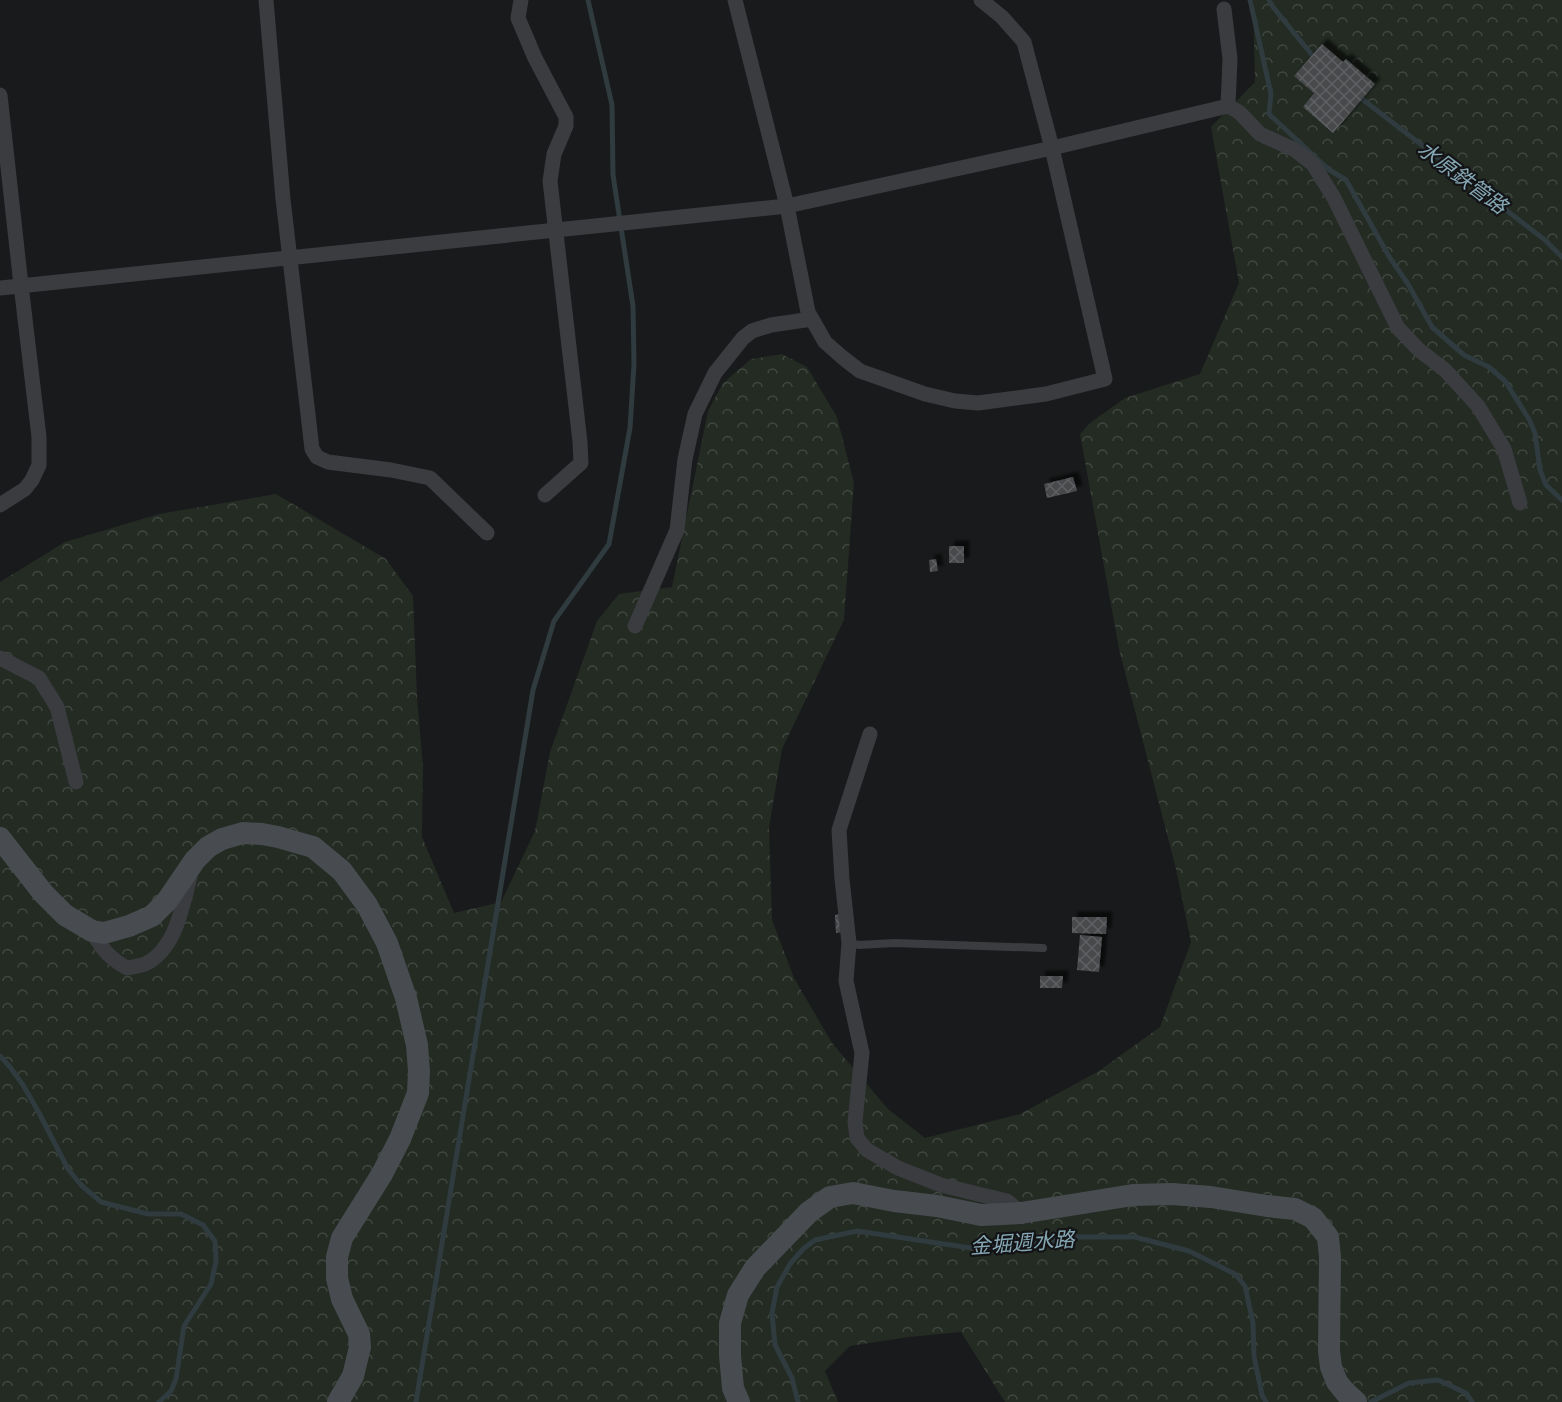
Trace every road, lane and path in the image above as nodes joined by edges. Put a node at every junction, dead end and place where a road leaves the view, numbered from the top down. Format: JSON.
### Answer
{"nodes":[{"id":1,"x":266,"y":0,"type":"edge"},
{"id":2,"x":521,"y":0,"type":"edge"},
{"id":3,"x":735,"y":0,"type":"edge"},
{"id":4,"x":981,"y":0,"type":"edge"},
{"id":5,"x":1224,"y":9,"type":"dead end"},
{"id":6,"x":0,"y":95,"type":"edge"},
{"id":7,"x":1228,"y":106,"type":"junction"},
{"id":8,"x":1052,"y":148,"type":"junction"},
{"id":9,"x":786,"y":206,"type":"junction"},
{"id":10,"x":555,"y":230,"type":"junction"},
{"id":11,"x":290,"y":257,"type":"junction"},
{"id":12,"x":21,"y":285,"type":"junction"},
{"id":13,"x":0,"y":288,"type":"edge"},
{"id":14,"x":812,"y":318,"type":"junction"},
{"id":15,"x":545,"y":495,"type":"dead end"},
{"id":16,"x":1520,"y":503,"type":"dead end"},
{"id":17,"x":0,"y":505,"type":"edge"},
{"id":18,"x":487,"y":533,"type":"dead end"},
{"id":19,"x":635,"y":626,"type":"dead end"},
{"id":20,"x":0,"y":658,"type":"edge"},
{"id":21,"x":870,"y":734,"type":"dead end"},
{"id":22,"x":76,"y":782,"type":"dead end"},
{"id":23,"x":0,"y":838,"type":"edge"},
{"id":24,"x":195,"y":860,"type":"junction"},
{"id":25,"x":92,"y":932,"type":"junction"},
{"id":26,"x":849,"y":943,"type":"junction"},
{"id":27,"x":1043,"y":948,"type":"dead end"},
{"id":28,"x":1022,"y":1213,"type":"junction"},
{"id":29,"x":338,"y":1402,"type":"edge"},
{"id":30,"x":739,"y":1402,"type":"edge"},
{"id":31,"x":1356,"y":1402,"type":"edge"}],
"edges":[{"from":1,"to":11,"type":"street"},
{"from":2,"to":10,"type":"street"},
{"from":3,"to":9,"type":"street"},
{"from":4,"to":8,"type":"street"},
{"from":5,"to":7,"type":"street"},
{"from":6,"to":12,"type":"street"},
{"from":7,"to":8,"type":"street"},
{"from":7,"to":16,"type":"street"},
{"from":8,"to":9,"type":"street"},
{"from":8,"to":14,"type":"street"},
{"from":9,"to":10,"type":"street"},
{"from":9,"to":14,"type":"street"},
{"from":10,"to":11,"type":"street"},
{"from":10,"to":15,"type":"street"},
{"from":11,"to":12,"type":"street"},
{"from":11,"to":18,"type":"street"},
{"from":12,"to":13,"type":"street"},
{"from":12,"to":17,"type":"street"},
{"from":14,"to":19,"type":"street"},
{"from":20,"to":22,"type":"street"},
{"from":21,"to":26,"type":"street"},
{"from":23,"to":25,"type":"street"},
{"from":24,"to":25,"type":"street"},
{"from":24,"to":25,"type":"street"},
{"from":24,"to":29,"type":"street"},
{"from":26,"to":27,"type":"lane"},
{"from":26,"to":28,"type":"street"},
{"from":28,"to":30,"type":"street"},
{"from":28,"to":31,"type":"street"}]}
